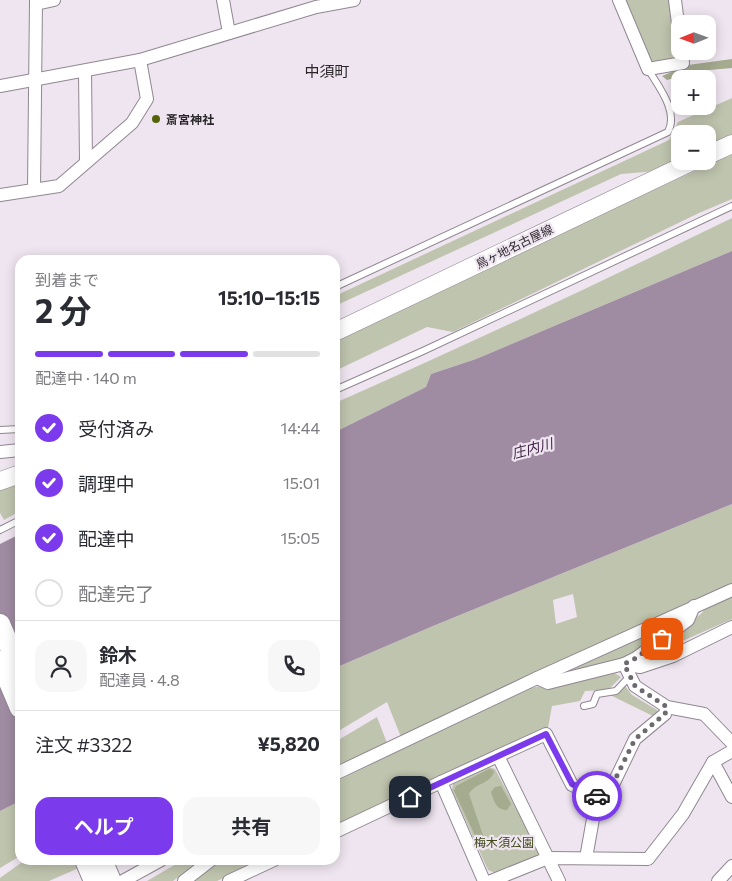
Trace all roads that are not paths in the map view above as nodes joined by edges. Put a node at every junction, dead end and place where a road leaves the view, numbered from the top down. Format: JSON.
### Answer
{"nodes":[{"id":1,"x":54,"y":0,"type":"edge"},
{"id":2,"x":223,"y":0,"type":"edge"},
{"id":3,"x":354,"y":0,"type":"edge"},
{"id":4,"x":619,"y":0,"type":"edge"},
{"id":5,"x":675,"y":0,"type":"edge"},
{"id":6,"x":36,"y":2,"type":"edge"},
{"id":7,"x":316,"y":4,"type":"edge"},
{"id":8,"x":677,"y":15,"type":"edge"},
{"id":9,"x":229,"y":33,"type":"junction"},
{"id":10,"x":140,"y":60,"type":"junction"},
{"id":11,"x":683,"y":60,"type":"edge"},
{"id":12,"x":648,"y":69,"type":"junction"},
{"id":13,"x":85,"y":71,"type":"junction"},
{"id":14,"x":35,"y":81,"type":"junction"},
{"id":15,"x":0,"y":86,"type":"edge"},
{"id":16,"x":732,"y":144,"type":"edge"},
{"id":17,"x":716,"y":151,"type":"edge"},
{"id":18,"x":86,"y":162,"type":"junction"},
{"id":19,"x":674,"y":170,"type":"edge"},
{"id":20,"x":34,"y":189,"type":"junction"},
{"id":21,"x":0,"y":195,"type":"edge"},
{"id":22,"x":732,"y":206,"type":"edge"},
{"id":23,"x":340,"y":285,"type":"edge"},
{"id":24,"x":340,"y":330,"type":"edge"},
{"id":25,"x":340,"y":388,"type":"edge"},
{"id":26,"x":15,"y":429,"type":"edge"},
{"id":27,"x":0,"y":430,"type":"edge"},
{"id":28,"x":15,"y":450,"type":"edge"},
{"id":29,"x":0,"y":452,"type":"edge"},
{"id":30,"x":15,"y":476,"type":"edge"},
{"id":31,"x":0,"y":481,"type":"edge"},
{"id":32,"x":15,"y":522,"type":"edge"},
{"id":33,"x":0,"y":530,"type":"edge"},
{"id":34,"x":732,"y":590,"type":"edge"},
{"id":35,"x":694,"y":606,"type":"junction"},
{"id":36,"x":0,"y":624,"type":"edge"},
{"id":37,"x":732,"y":627,"type":"edge"},
{"id":38,"x":15,"y":659,"type":"edge"},
{"id":39,"x":0,"y":661,"type":"edge"},
{"id":40,"x":624,"y":664,"type":"junction"},
{"id":41,"x":630,"y":676,"type":"junction"},
{"id":42,"x":537,"y":678,"type":"junction"},
{"id":43,"x":15,"y":696,"type":"edge"},
{"id":44,"x":584,"y":706,"type":"dead end"},
{"id":45,"x":667,"y":707,"type":"junction"},
{"id":46,"x":732,"y":743,"type":"edge"},
{"id":47,"x":732,"y":751,"type":"edge"},
{"id":48,"x":498,"y":756,"type":"junction"},
{"id":49,"x":713,"y":762,"type":"junction"},
{"id":50,"x":340,"y":772,"type":"edge"},
{"id":51,"x":441,"y":782,"type":"junction"},
{"id":52,"x":732,"y":797,"type":"edge"},
{"id":53,"x":605,"y":800,"type":"junction"},
{"id":54,"x":340,"y":830,"type":"edge"},
{"id":55,"x":548,"y":858,"type":"junction"},
{"id":56,"x":586,"y":858,"type":"junction"},
{"id":57,"x":152,"y":865,"type":"edge"},
{"id":58,"x":205,"y":865,"type":"edge"},
{"id":59,"x":263,"y":865,"type":"edge"},
{"id":60,"x":732,"y":866,"type":"edge"},
{"id":61,"x":123,"y":881,"type":"edge"},
{"id":62,"x":184,"y":881,"type":"edge"},
{"id":63,"x":229,"y":881,"type":"edge"},
{"id":64,"x":484,"y":881,"type":"edge"},
{"id":65,"x":491,"y":881,"type":"edge"},
{"id":66,"x":559,"y":881,"type":"edge"},
{"id":67,"x":718,"y":881,"type":"edge"}],
"edges":[{"from":1,"to":6,"type":"street"},
{"from":2,"to":9,"type":"street"},
{"from":3,"to":7,"type":"street"},
{"from":4,"to":12,"type":"street"},
{"from":5,"to":8,"type":"street"},
{"from":6,"to":14,"type":"street"},
{"from":7,"to":9,"type":"street"},
{"from":9,"to":10,"type":"street"},
{"from":10,"to":13,"type":"street"},
{"from":10,"to":18,"type":"street"},
{"from":11,"to":12,"type":"street"},
{"from":12,"to":23,"type":"lane"},
{"from":13,"to":14,"type":"street"},
{"from":13,"to":18,"type":"street"},
{"from":14,"to":15,"type":"street"},
{"from":14,"to":20,"type":"street"},
{"from":16,"to":17,"type":"main road"},
{"from":18,"to":20,"type":"street"},
{"from":19,"to":24,"type":"main road","name":"鳥ヶ地名古屋線"},
{"from":20,"to":21,"type":"street"},
{"from":22,"to":25,"type":"lane"},
{"from":26,"to":27,"type":"lane"},
{"from":28,"to":29,"type":"street"},
{"from":30,"to":31,"type":"main road"},
{"from":32,"to":33,"type":"lane"},
{"from":34,"to":35,"type":"street"},
{"from":35,"to":40,"type":"street"},
{"from":35,"to":42,"type":"street"},
{"from":36,"to":38,"type":"main road"},
{"from":37,"to":40,"type":"street"},
{"from":39,"to":43,"type":"main road"},
{"from":40,"to":41,"type":"street"},
{"from":40,"to":42,"type":"street"},
{"from":41,"to":44,"type":"lane"},
{"from":41,"to":45,"type":"street"},
{"from":42,"to":50,"type":"street"},
{"from":45,"to":46,"type":"street"},
{"from":45,"to":53,"type":"street"},
{"from":47,"to":49,"type":"street"},
{"from":48,"to":51,"type":"street"},
{"from":48,"to":53,"type":"street"},
{"from":48,"to":55,"type":"street"},
{"from":49,"to":52,"type":"street"},
{"from":49,"to":56,"type":"street"},
{"from":51,"to":54,"type":"street"},
{"from":51,"to":64,"type":"street"},
{"from":53,"to":56,"type":"street"},
{"from":55,"to":56,"type":"street"},
{"from":55,"to":65,"type":"street"},
{"from":55,"to":66,"type":"street"},
{"from":57,"to":61,"type":"street"},
{"from":58,"to":62,"type":"street"},
{"from":59,"to":63,"type":"street"},
{"from":60,"to":67,"type":"street"}]}
